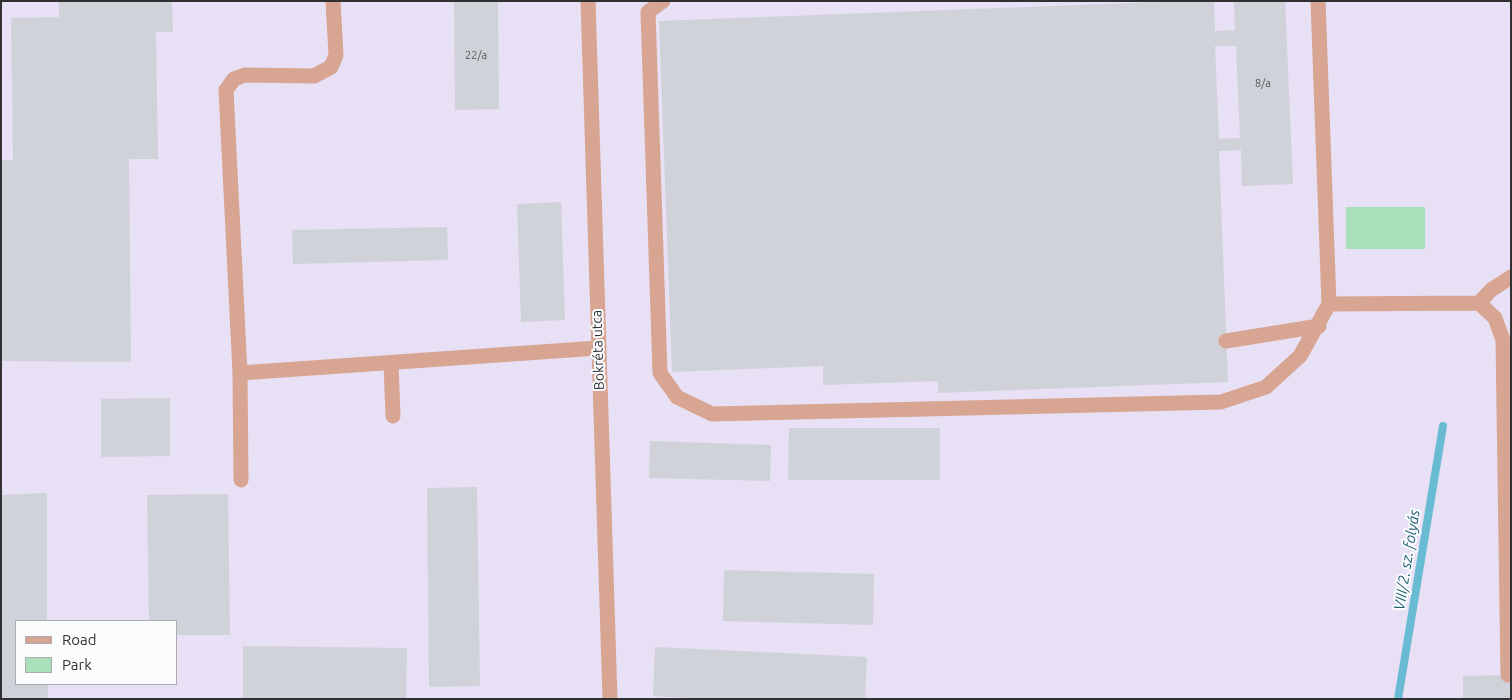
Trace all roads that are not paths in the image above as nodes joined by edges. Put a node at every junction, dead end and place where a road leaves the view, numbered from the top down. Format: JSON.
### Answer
{"nodes":[{"id":1,"x":333,"y":1,"type":"edge"},
{"id":2,"x":588,"y":1,"type":"edge"},
{"id":3,"x":663,"y":1,"type":"edge"},
{"id":4,"x":1318,"y":1,"type":"edge"},
{"id":5,"x":1511,"y":277,"type":"edge"},
{"id":6,"x":1479,"y":303,"type":"junction"},
{"id":7,"x":1329,"y":304,"type":"junction"},
{"id":8,"x":1318,"y":326,"type":"junction"},
{"id":9,"x":1226,"y":340,"type":"dead end"},
{"id":10,"x":598,"y":348,"type":"junction"},
{"id":11,"x":391,"y":363,"type":"junction"},
{"id":12,"x":240,"y":373,"type":"junction"},
{"id":13,"x":393,"y":416,"type":"dead end"},
{"id":14,"x":241,"y":480,"type":"dead end"},
{"id":15,"x":1508,"y":675,"type":"dead end"},
{"id":16,"x":610,"y":699,"type":"edge"}],
"edges":[{"from":1,"to":12,"type":"street"},
{"from":2,"to":10,"type":"street","name":"Bokréta utca"},
{"from":3,"to":8,"type":"street"},
{"from":4,"to":7,"type":"street"},
{"from":5,"to":6,"type":"street"},
{"from":6,"to":7,"type":"street"},
{"from":6,"to":15,"type":"street"},
{"from":7,"to":8,"type":"street"},
{"from":8,"to":9,"type":"street"},
{"from":10,"to":11,"type":"street"},
{"from":10,"to":16,"type":"street","name":"Bokréta utca"},
{"from":11,"to":12,"type":"street"},
{"from":11,"to":13,"type":"street"},
{"from":12,"to":14,"type":"street"}]}
